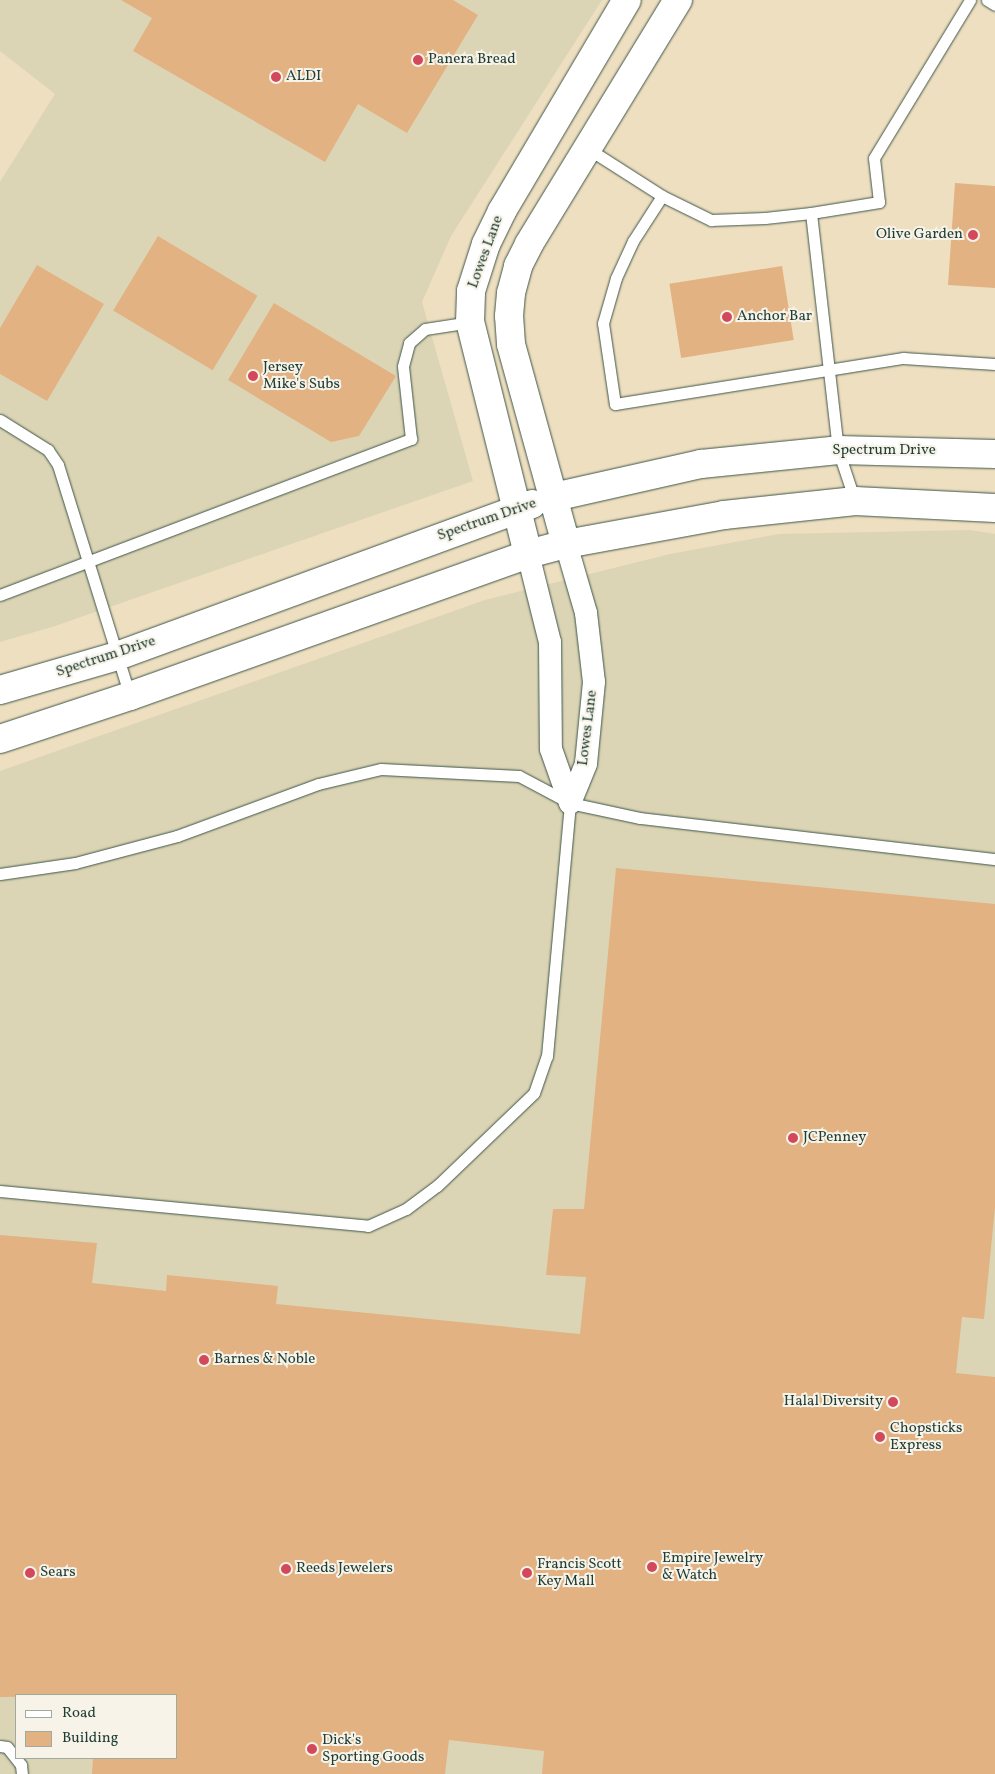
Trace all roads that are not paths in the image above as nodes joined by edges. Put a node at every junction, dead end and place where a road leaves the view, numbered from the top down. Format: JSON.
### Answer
{"nodes":[{"id":1,"x":627,"y":0,"type":"edge"},
{"id":2,"x":678,"y":0,"type":"edge"},
{"id":3,"x":970,"y":0,"type":"edge"},
{"id":4,"x":987,"y":0,"type":"edge"},
{"id":5,"x":995,"y":5,"type":"edge"},
{"id":6,"x":587,"y":148,"type":"junction"},
{"id":7,"x":662,"y":196,"type":"junction"},
{"id":8,"x":811,"y":213,"type":"junction"},
{"id":9,"x":470,"y":322,"type":"junction"},
{"id":10,"x":995,"y":364,"type":"edge"},
{"id":11,"x":829,"y":370,"type":"junction"},
{"id":12,"x":0,"y":420,"type":"edge"},
{"id":13,"x":838,"y":450,"type":"junction"},
{"id":14,"x":995,"y":454,"type":"edge"},
{"id":15,"x":554,"y":497,"type":"junction"},
{"id":16,"x":855,"y":500,"type":"junction"},
{"id":17,"x":515,"y":508,"type":"junction"},
{"id":18,"x":995,"y":508,"type":"edge"},
{"id":19,"x":566,"y":544,"type":"junction"},
{"id":20,"x":528,"y":554,"type":"junction"},
{"id":21,"x":88,"y":562,"type":"junction"},
{"id":22,"x":0,"y":596,"type":"edge"},
{"id":23,"x":117,"y":656,"type":"junction"},
{"id":24,"x":0,"y":690,"type":"edge"},
{"id":25,"x":130,"y":696,"type":"junction"},
{"id":26,"x":0,"y":739,"type":"edge"},
{"id":27,"x":570,"y":803,"type":"junction"},
{"id":28,"x":995,"y":859,"type":"edge"},
{"id":29,"x":0,"y":874,"type":"edge"},
{"id":30,"x":0,"y":1191,"type":"edge"},
{"id":31,"x":0,"y":1746,"type":"edge"},
{"id":32,"x":15,"y":1757,"type":"edge"},
{"id":33,"x":16,"y":1759,"type":"edge"},
{"id":34,"x":22,"y":1774,"type":"edge"}],
"edges":[{"from":1,"to":9,"type":"main road","name":"Lowes Lane"},
{"from":2,"to":6,"type":"main road","name":"Lowes Lane"},
{"from":3,"to":8,"type":"lane"},
{"from":4,"to":5,"type":"lane"},
{"from":6,"to":7,"type":"lane"},
{"from":6,"to":15,"type":"main road","name":"Lowes Lane"},
{"from":7,"to":8,"type":"lane"},
{"from":7,"to":11,"type":"lane"},
{"from":8,"to":11,"type":"lane"},
{"from":9,"to":17,"type":"main road","name":"Lowes Lane"},
{"from":9,"to":21,"type":"lane"},
{"from":10,"to":11,"type":"lane"},
{"from":11,"to":13,"type":"lane"},
{"from":12,"to":21,"type":"lane"},
{"from":13,"to":14,"type":"main road","name":"Spectrum Drive"},
{"from":13,"to":15,"type":"main road","name":"Spectrum Drive"},
{"from":13,"to":16,"type":"lane"},
{"from":15,"to":17,"type":"main road","name":"Spectrum Drive"},
{"from":15,"to":19,"type":"main road","name":"Lowes Lane"},
{"from":16,"to":18,"type":"main road"},
{"from":16,"to":19,"type":"main road"},
{"from":17,"to":20,"type":"main road","name":"Lowes Lane"},
{"from":17,"to":23,"type":"main road","name":"Spectrum Drive"},
{"from":19,"to":20,"type":"main road"},
{"from":19,"to":27,"type":"street","name":"Lowes Lane"},
{"from":20,"to":25,"type":"main road"},
{"from":20,"to":27,"type":"street","name":"Lowes Lane"},
{"from":21,"to":22,"type":"lane"},
{"from":21,"to":23,"type":"lane"},
{"from":23,"to":24,"type":"main road","name":"Spectrum Drive"},
{"from":23,"to":25,"type":"lane"},
{"from":25,"to":26,"type":"main road"},
{"from":27,"to":28,"type":"lane"},
{"from":27,"to":29,"type":"lane"},
{"from":27,"to":30,"type":"lane"},
{"from":31,"to":32,"type":"lane"},
{"from":33,"to":34,"type":"lane"}]}
